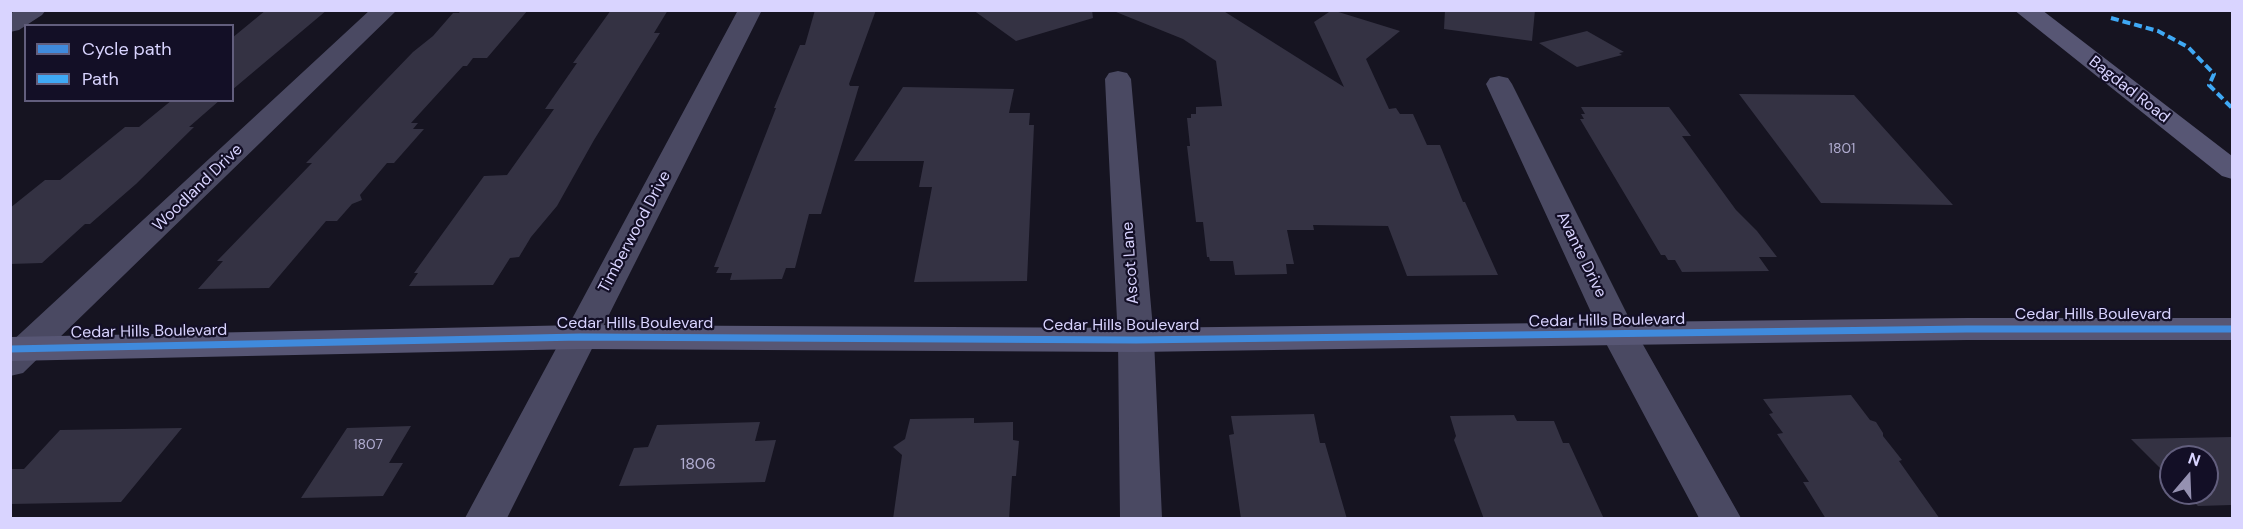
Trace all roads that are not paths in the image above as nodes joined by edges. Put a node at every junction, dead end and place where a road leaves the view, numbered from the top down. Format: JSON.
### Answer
{"nodes":[{"id":1,"x":34,"y":10,"type":"edge"},
{"id":2,"x":385,"y":10,"type":"edge"},
{"id":3,"x":750,"y":10,"type":"edge"},
{"id":4,"x":2026,"y":10,"type":"edge"},
{"id":5,"x":10,"y":25,"type":"edge"},
{"id":6,"x":1118,"y":79,"type":"dead end"},
{"id":7,"x":1499,"y":84,"type":"dead end"},
{"id":8,"x":2232,"y":170,"type":"edge"},
{"id":9,"x":2232,"y":329,"type":"edge"},
{"id":10,"x":1619,"y":334,"type":"junction"},
{"id":11,"x":580,"y":337,"type":"junction"},
{"id":12,"x":1136,"y":340,"type":"junction"},
{"id":13,"x":17,"y":354,"type":"edge"},
{"id":14,"x":486,"y":519,"type":"edge"},
{"id":15,"x":1141,"y":519,"type":"edge"},
{"id":16,"x":1720,"y":519,"type":"edge"}],
"edges":[{"from":1,"to":5,"type":"street"},
{"from":2,"to":13,"type":"street","name":"Woodland Drive"},
{"from":3,"to":11,"type":"street","name":"Timberwood Drive"},
{"from":4,"to":8,"type":"street","name":"Bagdad Road"},
{"from":6,"to":12,"type":"street","name":"Ascot Lane"},
{"from":7,"to":10,"type":"street","name":"Avante Drive"},
{"from":9,"to":10,"type":"street","name":"Cedar Hills Boulevard"},
{"from":10,"to":12,"type":"street","name":"Cedar Hills Boulevard"},
{"from":10,"to":16,"type":"street","name":"Avante Drive"},
{"from":11,"to":12,"type":"street","name":"Cedar Hills Boulevard"},
{"from":11,"to":13,"type":"street","name":"Cedar Hills Boulevard"},
{"from":11,"to":14,"type":"street","name":"Timberwood Drive"},
{"from":12,"to":15,"type":"street","name":"Ascot Lane"}]}
